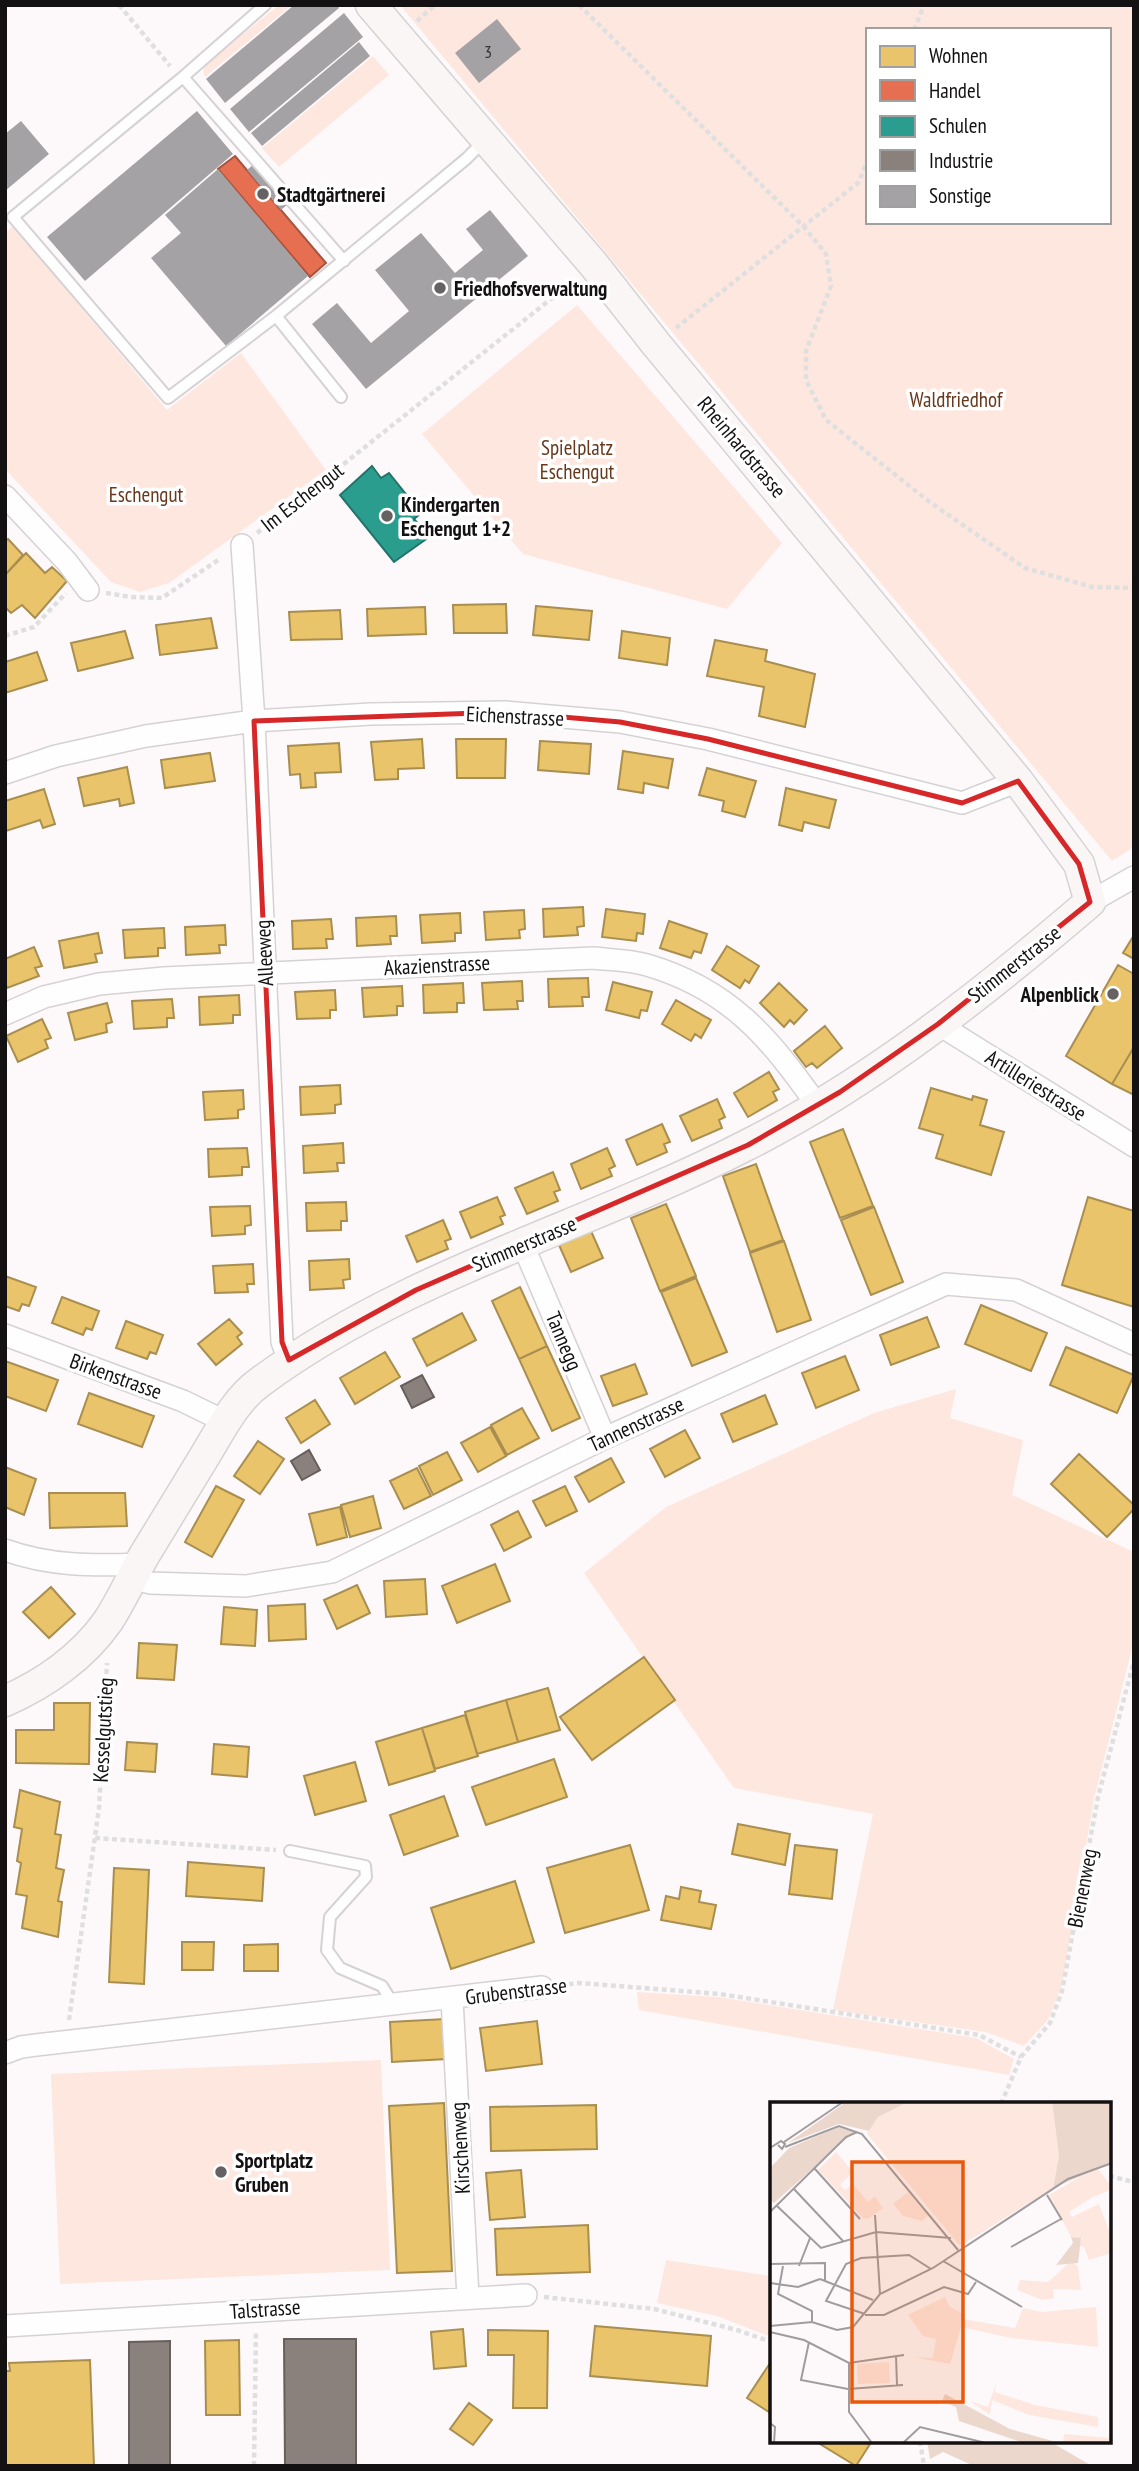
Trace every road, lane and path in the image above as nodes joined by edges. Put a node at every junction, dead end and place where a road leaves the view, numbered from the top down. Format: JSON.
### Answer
{"nodes":[{"id":1,"x":119,"y":5,"type":"edge"},
{"id":2,"x":265,"y":5,"type":"edge"},
{"id":3,"x":371,"y":5,"type":"edge"},
{"id":4,"x":579,"y":5,"type":"edge"},
{"id":5,"x":924,"y":5,"type":"edge"},
{"id":6,"x":915,"y":28,"type":"edge"},
{"id":7,"x":182,"y":78,"type":"junction"},
{"id":8,"x":486,"y":139,"type":"junction"},
{"id":9,"x":866,"y":163,"type":"edge"},
{"id":10,"x":804,"y":227,"type":"junction"},
{"id":11,"x":344,"y":261,"type":"junction"},
{"id":12,"x":594,"y":264,"type":"junction"},
{"id":13,"x":276,"y":316,"type":"junction"},
{"id":14,"x":656,"y":344,"type":"junction"},
{"id":15,"x":341,"y":397,"type":"dead end"},
{"id":16,"x":5,"y":496,"type":"edge"},
{"id":17,"x":242,"y":545,"type":"junction"},
{"id":18,"x":83,"y":584,"type":"junction"},
{"id":19,"x":1134,"y":588,"type":"edge"},
{"id":20,"x":5,"y":636,"type":"edge"},
{"id":21,"x":254,"y":721,"type":"junction"},
{"id":22,"x":5,"y":773,"type":"edge"},
{"id":23,"x":1018,"y":781,"type":"junction"},
{"id":24,"x":1134,"y":877,"type":"edge"},
{"id":25,"x":1090,"y":902,"type":"junction"},
{"id":26,"x":265,"y":974,"type":"junction"},
{"id":27,"x":5,"y":1014,"type":"edge"},
{"id":28,"x":938,"y":1024,"type":"junction"},
{"id":29,"x":817,"y":1105,"type":"junction"},
{"id":30,"x":1134,"y":1146,"type":"edge"},
{"id":31,"x":523,"y":1245,"type":"junction"},
{"id":32,"x":5,"y":1335,"type":"edge"},
{"id":33,"x":1134,"y":1344,"type":"edge"},
{"id":34,"x":289,"y":1360,"type":"junction"},
{"id":35,"x":226,"y":1422,"type":"junction"},
{"id":36,"x":605,"y":1438,"type":"junction"},
{"id":37,"x":5,"y":1550,"type":"edge"},
{"id":38,"x":136,"y":1571,"type":"junction"},
{"id":39,"x":107,"y":1622,"type":"junction"},
{"id":40,"x":1134,"y":1661,"type":"edge"},
{"id":41,"x":5,"y":1701,"type":"edge"},
{"id":42,"x":95,"y":1838,"type":"junction"},
{"id":43,"x":290,"y":1851,"type":"joint"},
{"id":44,"x":542,"y":1987,"type":"joint"},
{"id":45,"x":453,"y":1998,"type":"junction"},
{"id":46,"x":393,"y":2004,"type":"junction"},
{"id":47,"x":66,"y":2042,"type":"junction"},
{"id":48,"x":5,"y":2053,"type":"edge"},
{"id":49,"x":1021,"y":2057,"type":"junction"},
{"id":50,"x":1002,"y":2102,"type":"edge"},
{"id":51,"x":1111,"y":2176,"type":"edge"},
{"id":52,"x":1134,"y":2182,"type":"edge"},
{"id":53,"x":526,"y":2295,"type":"joint"},
{"id":54,"x":468,"y":2297,"type":"junction"},
{"id":55,"x":256,"y":2310,"type":"junction"},
{"id":56,"x":5,"y":2326,"type":"edge"},
{"id":57,"x":770,"y":2341,"type":"edge"},
{"id":58,"x":920,"y":2443,"type":"edge"},
{"id":59,"x":254,"y":2466,"type":"edge"},
{"id":60,"x":924,"y":2466,"type":"edge"}],
"edges":[{"from":1,"to":7,"type":"path"},
{"from":2,"to":7,"type":"lane"},
{"from":3,"to":8,"type":"street","name":"Rheinhardstrasse"},
{"from":4,"to":10,"type":"path"},
{"from":5,"to":6,"type":"path"},
{"from":7,"to":11,"type":"lane"},
{"from":7,"to":13,"type":"lane"},
{"from":8,"to":11,"type":"lane"},
{"from":8,"to":12,"type":"street","name":"Rheinhardstrasse"},
{"from":9,"to":10,"type":"path"},
{"from":10,"to":14,"type":"path"},
{"from":10,"to":19,"type":"path"},
{"from":11,"to":13,"type":"lane"},
{"from":12,"to":14,"type":"street","name":"Rheinhardstrasse"},
{"from":12,"to":17,"type":"path","name":"Im Eschengut"},
{"from":13,"to":15,"type":"lane"},
{"from":14,"to":23,"type":"street","name":"Rheinhardstrasse"},
{"from":16,"to":18,"type":"street"},
{"from":17,"to":18,"type":"path","name":"Im Eschengut"},
{"from":17,"to":21,"type":"street","name":"Alleeweg"},
{"from":18,"to":20,"type":"path"},
{"from":21,"to":22,"type":"street","name":"Eichenstrasse"},
{"from":21,"to":23,"type":"street","name":"Eichenstrasse"},
{"from":21,"to":26,"type":"street","name":"Alleeweg"},
{"from":23,"to":25,"type":"street","name":"Rheinhardstrasse"},
{"from":24,"to":25,"type":"street","name":"Stimmerstrasse"},
{"from":25,"to":28,"type":"street","name":"Stimmerstrasse"},
{"from":26,"to":27,"type":"street","name":"Akazienstrasse"},
{"from":26,"to":29,"type":"street","name":"Akazienstrasse"},
{"from":26,"to":34,"type":"street","name":"Alleeweg"},
{"from":28,"to":29,"type":"street","name":"Stimmerstrasse"},
{"from":28,"to":30,"type":"street","name":"Artilleriestrasse"},
{"from":29,"to":31,"type":"street","name":"Stimmerstrasse"},
{"from":31,"to":34,"type":"street","name":"Stimmerstrasse"},
{"from":31,"to":36,"type":"street","name":"Tannegg"},
{"from":32,"to":35,"type":"street","name":"Birkenstrasse"},
{"from":33,"to":36,"type":"street","name":"Tannenstrasse"},
{"from":34,"to":35,"type":"street","name":"Stimmerstrasse"},
{"from":35,"to":38,"type":"street","name":"Stimmerstrasse"},
{"from":36,"to":38,"type":"street","name":"Tannenstrasse"},
{"from":37,"to":38,"type":"street","name":"Tannenstrasse"},
{"from":38,"to":39,"type":"street","name":"Stimmerstrasse"},
{"from":39,"to":41,"type":"street","name":"Stimmerstrasse"},
{"from":39,"to":42,"type":"path","name":"Kesselgutstieg"},
{"from":40,"to":49,"type":"path","name":"Bienenweg"},
{"from":42,"to":43,"type":"path"},
{"from":42,"to":47,"type":"path","name":"Kesselgutstieg"},
{"from":43,"to":46,"type":"lane"},
{"from":44,"to":45,"type":"street","name":"Grubenstrasse"},
{"from":44,"to":49,"type":"path","name":"Grubenstrasse"},
{"from":45,"to":46,"type":"street","name":"Grubenstrasse"},
{"from":45,"to":54,"type":"street","name":"Kirschenweg"},
{"from":46,"to":47,"type":"street","name":"Grubenstrasse"},
{"from":47,"to":48,"type":"street","name":"Grubenstrasse"},
{"from":49,"to":50,"type":"path","name":"Bienenweg"},
{"from":51,"to":52,"type":"path"},
{"from":53,"to":54,"type":"street","name":"Talstrasse"},
{"from":53,"to":57,"type":"path"},
{"from":54,"to":55,"type":"street","name":"Talstrasse"},
{"from":55,"to":56,"type":"street","name":"Talstrasse"},
{"from":55,"to":59,"type":"path"},
{"from":58,"to":60,"type":"path"}]}
